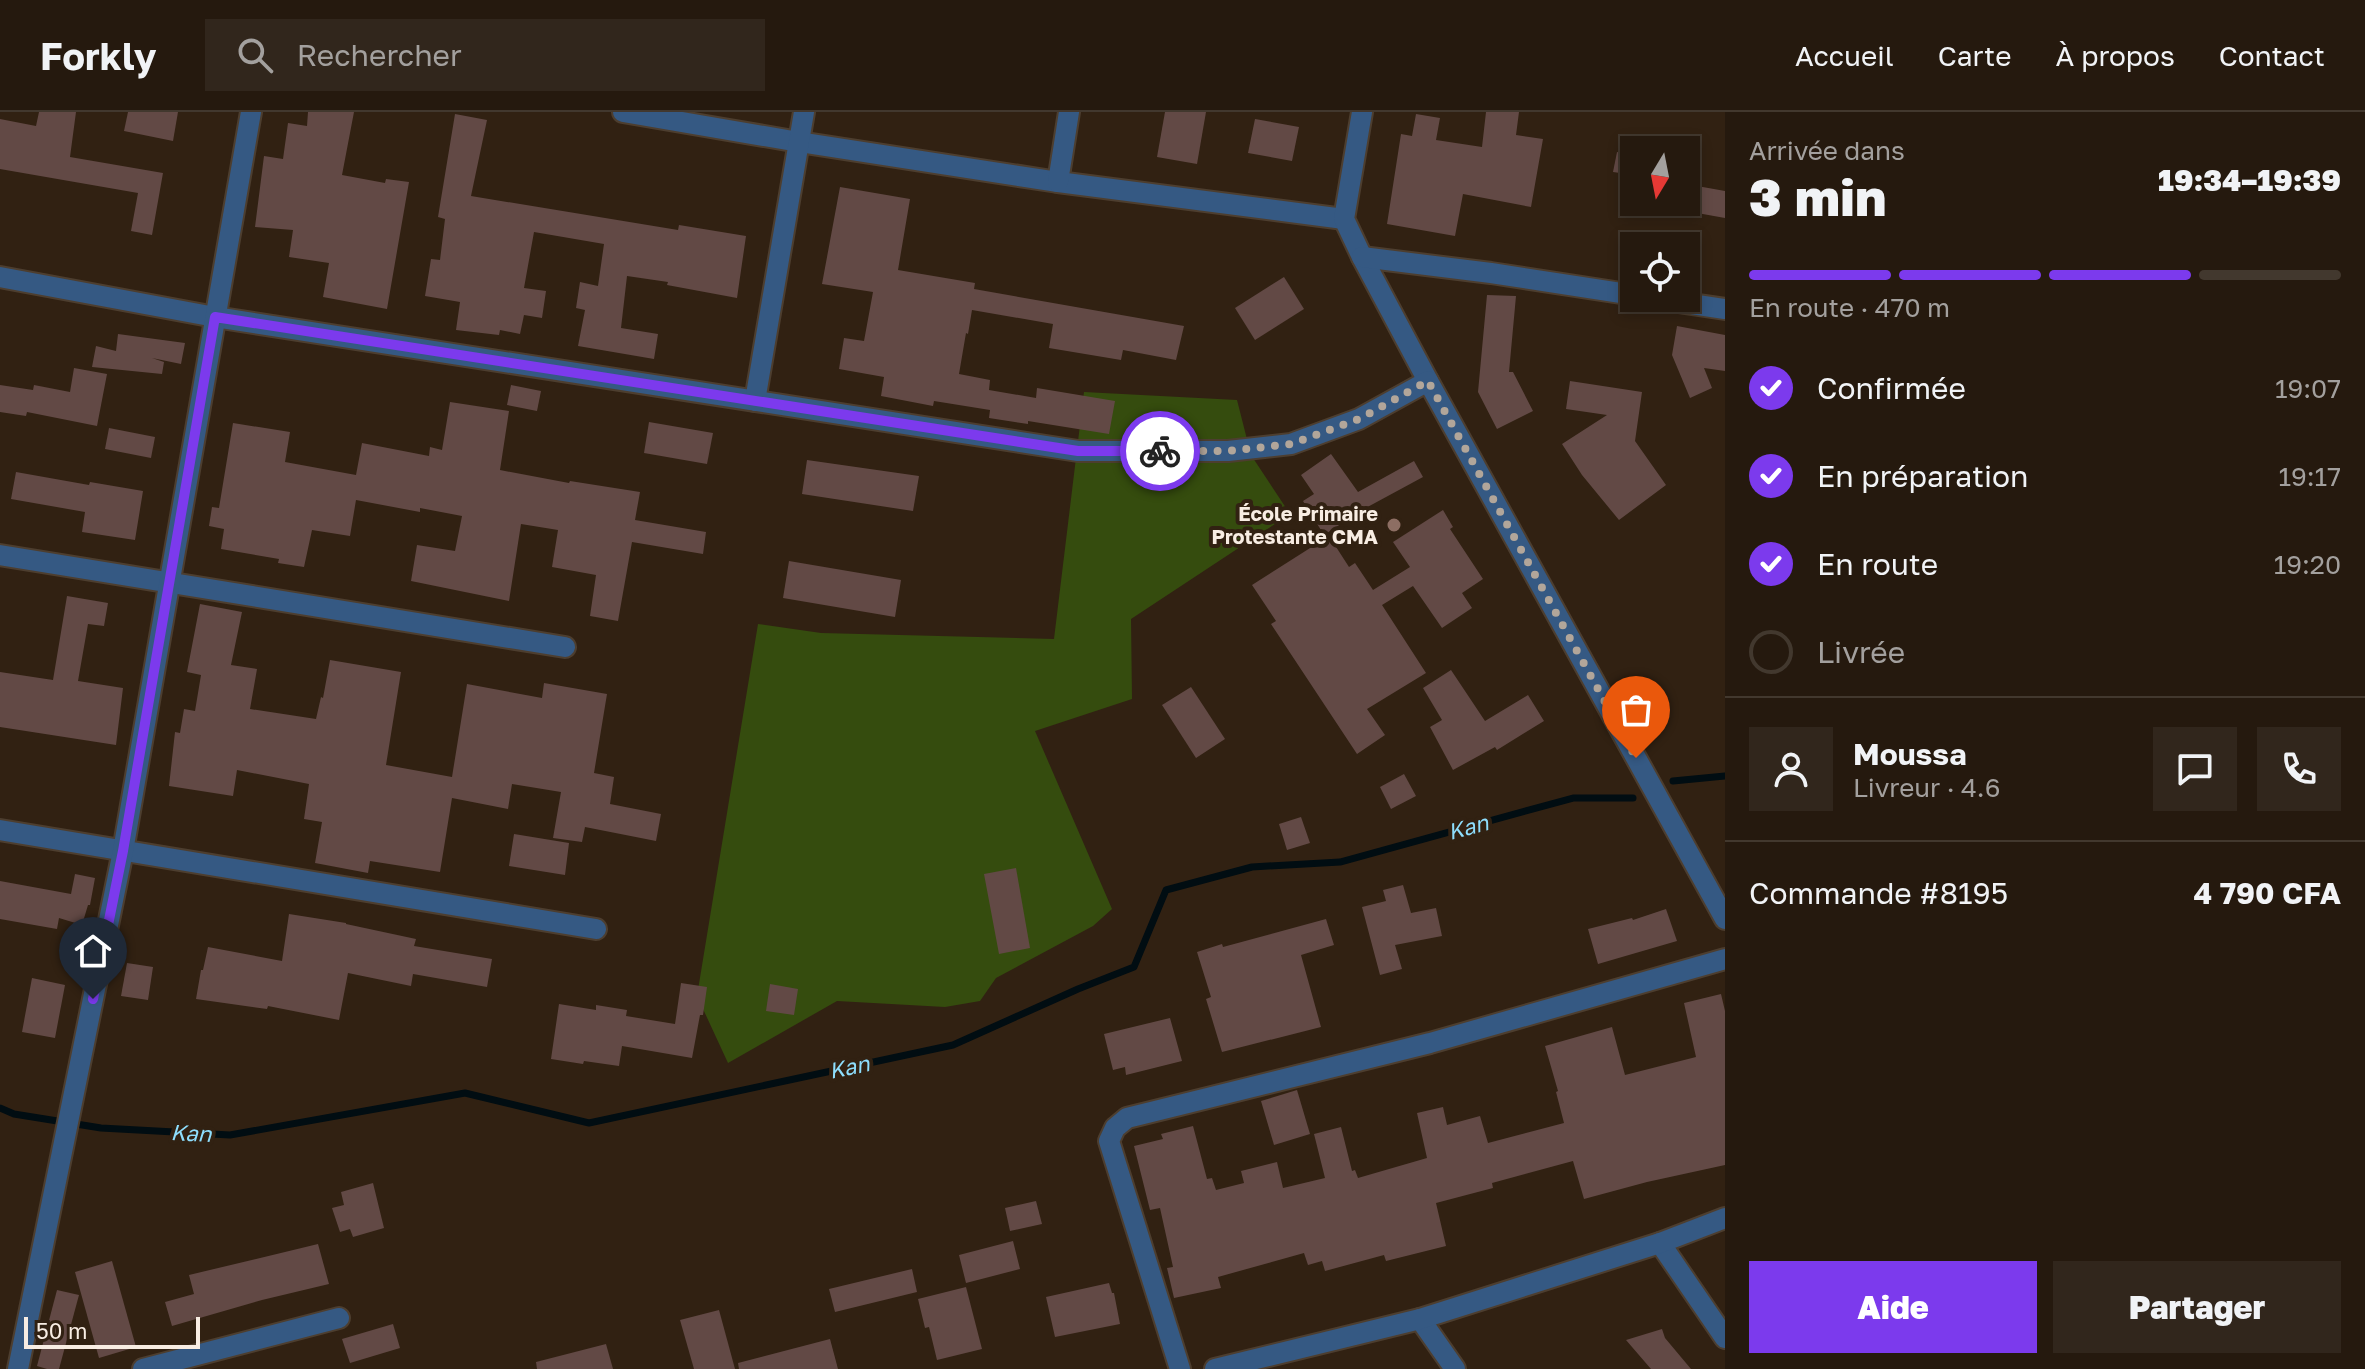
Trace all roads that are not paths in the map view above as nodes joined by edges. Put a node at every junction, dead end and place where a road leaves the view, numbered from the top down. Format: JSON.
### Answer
{"nodes":[{"id":1,"x":251,"y":112,"type":"edge"},
{"id":2,"x":623,"y":112,"type":"edge"},
{"id":3,"x":804,"y":112,"type":"edge"},
{"id":4,"x":1069,"y":112,"type":"edge"},
{"id":5,"x":1362,"y":112,"type":"edge"},
{"id":6,"x":799,"y":142,"type":"junction"},
{"id":7,"x":1058,"y":182,"type":"junction"},
{"id":8,"x":1344,"y":219,"type":"junction"},
{"id":9,"x":1362,"y":257,"type":"junction"},
{"id":10,"x":0,"y":277,"type":"edge"},
{"id":11,"x":1620,"y":293,"type":"edge"},
{"id":12,"x":1700,"y":305,"type":"edge"},
{"id":13,"x":1725,"y":309,"type":"edge"},
{"id":14,"x":215,"y":317,"type":"junction"},
{"id":15,"x":1428,"y":381,"type":"junction"},
{"id":16,"x":755,"y":401,"type":"junction"},
{"id":17,"x":0,"y":555,"type":"edge"},
{"id":18,"x":170,"y":581,"type":"junction"},
{"id":19,"x":565,"y":647,"type":"dead end"},
{"id":20,"x":0,"y":830,"type":"edge"},
{"id":21,"x":123,"y":851,"type":"junction"},
{"id":22,"x":1725,"y":919,"type":"edge"},
{"id":23,"x":596,"y":929,"type":"dead end"},
{"id":24,"x":1725,"y":959,"type":"edge"},
{"id":25,"x":1725,"y":1218,"type":"edge"},
{"id":26,"x":1660,"y":1243,"type":"junction"},
{"id":27,"x":339,"y":1318,"type":"dead end"},
{"id":28,"x":1420,"y":1319,"type":"junction"},
{"id":29,"x":1725,"y":1338,"type":"edge"},
{"id":30,"x":18,"y":1369,"type":"edge"},
{"id":31,"x":143,"y":1369,"type":"edge"},
{"id":32,"x":1180,"y":1369,"type":"edge"},
{"id":33,"x":1215,"y":1369,"type":"edge"},
{"id":34,"x":1455,"y":1369,"type":"edge"}],
"edges":[{"from":1,"to":14,"type":"street"},
{"from":2,"to":6,"type":"street"},
{"from":3,"to":6,"type":"street"},
{"from":4,"to":7,"type":"street"},
{"from":5,"to":8,"type":"street"},
{"from":6,"to":7,"type":"street"},
{"from":6,"to":16,"type":"street"},
{"from":7,"to":8,"type":"street"},
{"from":8,"to":9,"type":"street"},
{"from":9,"to":11,"type":"street"},
{"from":9,"to":15,"type":"street"},
{"from":10,"to":14,"type":"street"},
{"from":12,"to":13,"type":"street"},
{"from":14,"to":16,"type":"street"},
{"from":14,"to":18,"type":"street"},
{"from":15,"to":16,"type":"street"},
{"from":15,"to":22,"type":"street"},
{"from":17,"to":18,"type":"street"},
{"from":18,"to":19,"type":"street"},
{"from":18,"to":21,"type":"street"},
{"from":20,"to":21,"type":"street"},
{"from":21,"to":23,"type":"street"},
{"from":21,"to":30,"type":"street"},
{"from":24,"to":32,"type":"street"},
{"from":25,"to":26,"type":"street"},
{"from":26,"to":28,"type":"street"},
{"from":26,"to":29,"type":"street"},
{"from":27,"to":31,"type":"street"},
{"from":28,"to":33,"type":"street"},
{"from":28,"to":34,"type":"street"}]}
